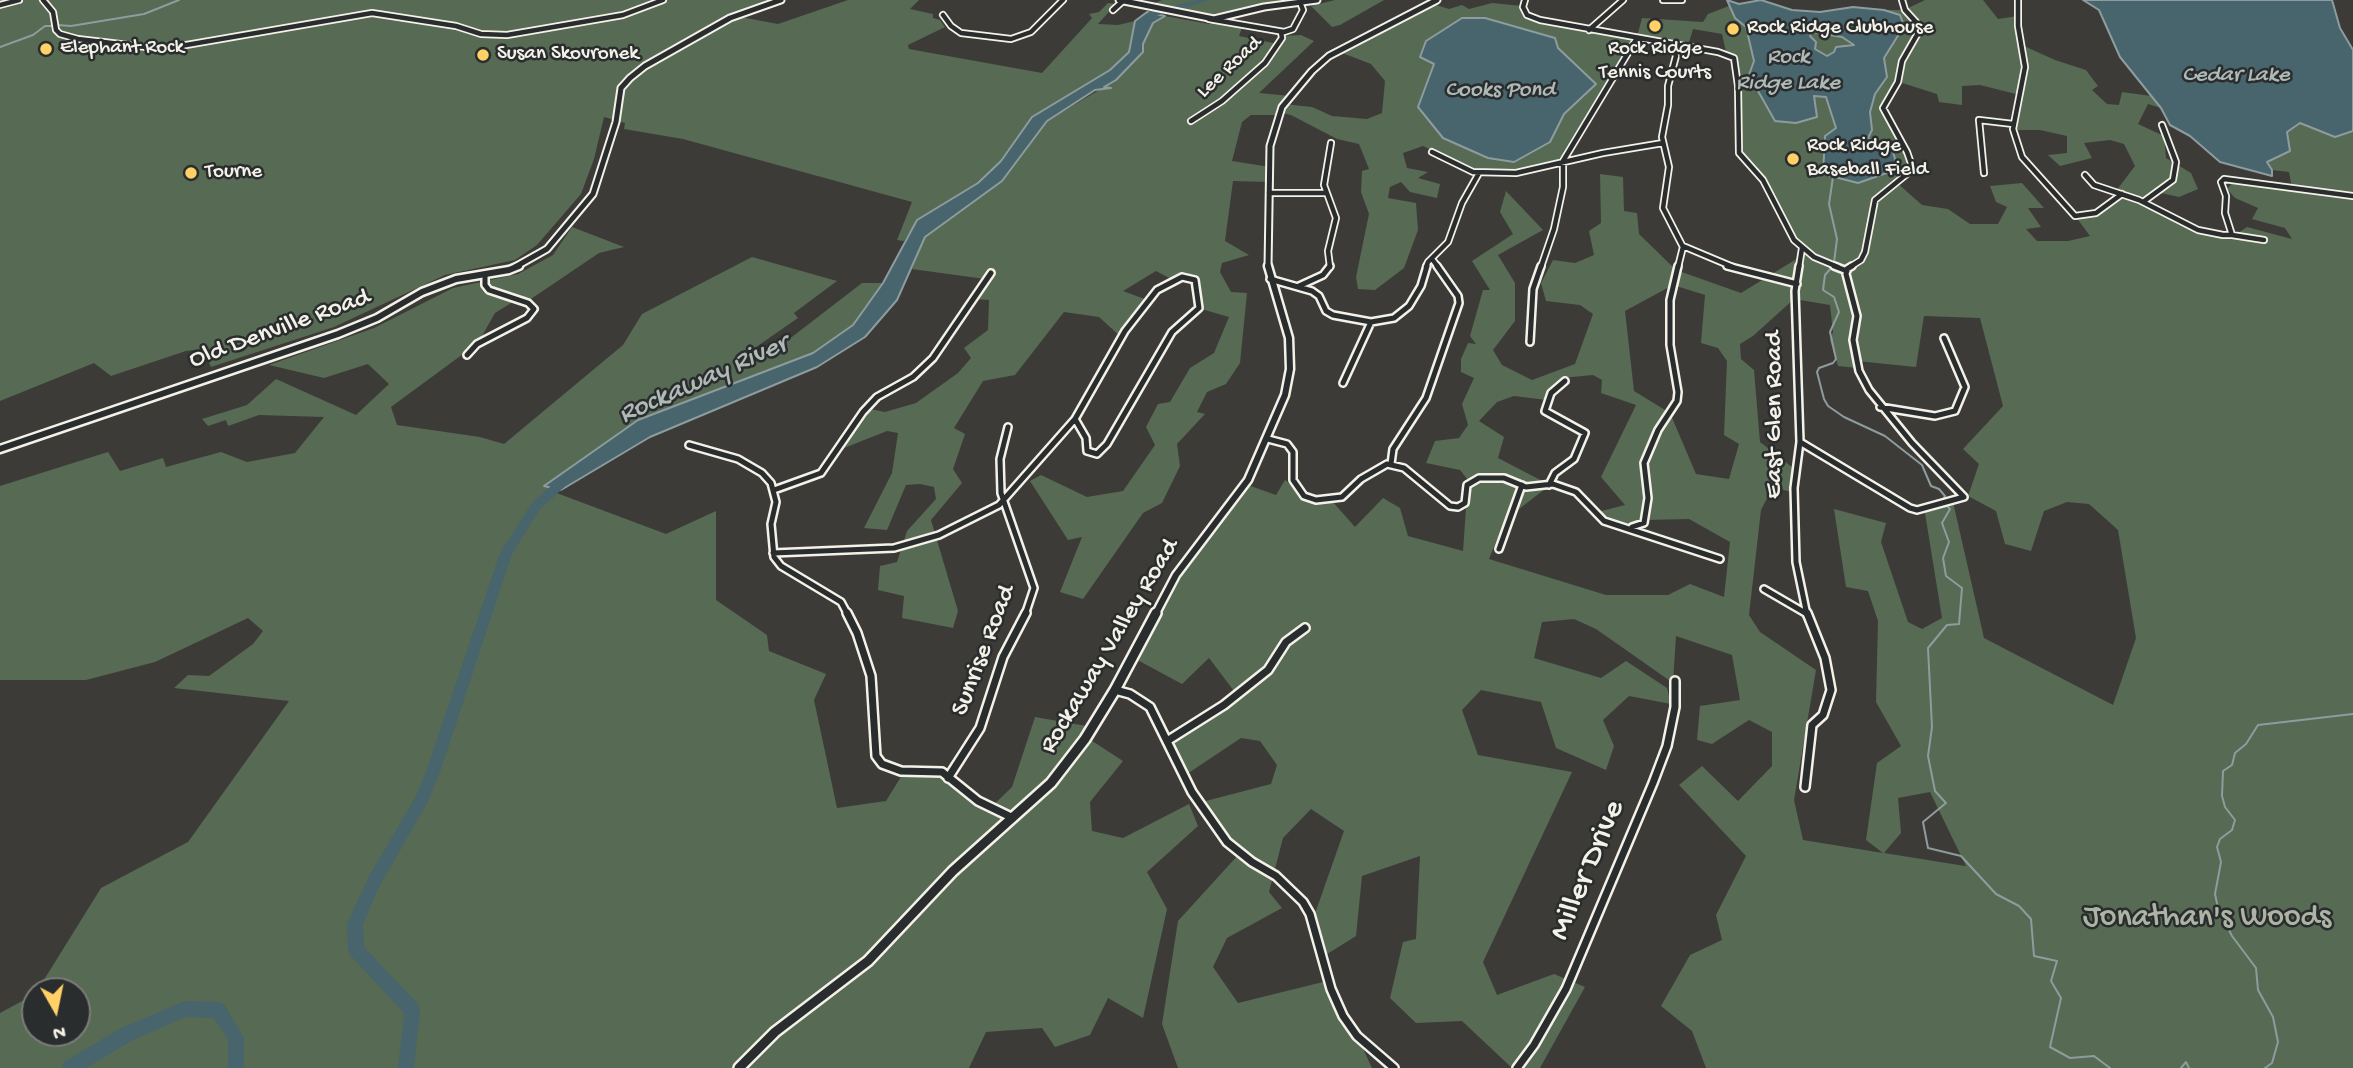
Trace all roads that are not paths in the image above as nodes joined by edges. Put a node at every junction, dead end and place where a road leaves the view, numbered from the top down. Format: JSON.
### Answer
{"nodes":[{"id":1,"x":19,"y":0,"type":"edge"},
{"id":2,"x":43,"y":0,"type":"edge"},
{"id":3,"x":663,"y":0,"type":"edge"},
{"id":4,"x":781,"y":0,"type":"edge"},
{"id":5,"x":1063,"y":0,"type":"edge"},
{"id":6,"x":1122,"y":0,"type":"edge"},
{"id":7,"x":1317,"y":0,"type":"edge"},
{"id":8,"x":1437,"y":0,"type":"edge"},
{"id":9,"x":1525,"y":0,"type":"edge"},
{"id":10,"x":1623,"y":0,"type":"edge"},
{"id":11,"x":1663,"y":0,"type":"edge"},
{"id":12,"x":1682,"y":0,"type":"edge"},
{"id":13,"x":1902,"y":0,"type":"edge"},
{"id":14,"x":2018,"y":0,"type":"edge"},
{"id":15,"x":1300,"y":2,"type":"junction"},
{"id":16,"x":0,"y":5,"type":"edge"},
{"id":17,"x":1113,"y":10,"type":"dead end"},
{"id":18,"x":943,"y":15,"type":"dead end"},
{"id":19,"x":1207,"y":19,"type":"junction"},
{"id":20,"x":1588,"y":30,"type":"junction"},
{"id":21,"x":1281,"y":32,"type":"junction"},
{"id":22,"x":1637,"y":38,"type":"junction"},
{"id":23,"x":1672,"y":44,"type":"junction"},
{"id":24,"x":1191,"y":121,"type":"dead end"},
{"id":25,"x":2013,"y":124,"type":"junction"},
{"id":26,"x":2162,"y":125,"type":"dead end"},
{"id":27,"x":1331,"y":143,"type":"dead end"},
{"id":28,"x":1663,"y":143,"type":"junction"},
{"id":29,"x":1432,"y":152,"type":"dead end"},
{"id":30,"x":1562,"y":163,"type":"junction"},
{"id":31,"x":1479,"y":173,"type":"junction"},
{"id":32,"x":1984,"y":173,"type":"dead end"},
{"id":33,"x":2085,"y":175,"type":"dead end"},
{"id":34,"x":1269,"y":193,"type":"junction"},
{"id":35,"x":1325,"y":193,"type":"junction"},
{"id":36,"x":2122,"y":194,"type":"junction"},
{"id":37,"x":2353,"y":196,"type":"edge"},
{"id":38,"x":2143,"y":202,"type":"junction"},
{"id":39,"x":2232,"y":235,"type":"junction"},
{"id":40,"x":2264,"y":240,"type":"dead end"},
{"id":41,"x":1683,"y":246,"type":"junction"},
{"id":42,"x":1802,"y":248,"type":"junction"},
{"id":43,"x":1432,"y":259,"type":"junction"},
{"id":44,"x":1847,"y":271,"type":"junction"},
{"id":45,"x":485,"y":274,"type":"junction"},
{"id":46,"x":991,"y":274,"type":"dead end"},
{"id":47,"x":1270,"y":279,"type":"junction"},
{"id":48,"x":1797,"y":284,"type":"junction"},
{"id":49,"x":1299,"y":286,"type":"junction"},
{"id":50,"x":1371,"y":322,"type":"junction"},
{"id":51,"x":1944,"y":338,"type":"dead end"},
{"id":52,"x":1530,"y":342,"type":"dead end"},
{"id":53,"x":467,"y":355,"type":"dead end"},
{"id":54,"x":1565,"y":381,"type":"dead end"},
{"id":55,"x":1343,"y":383,"type":"dead end"},
{"id":56,"x":1881,"y":407,"type":"junction"},
{"id":57,"x":1075,"y":419,"type":"junction"},
{"id":58,"x":1008,"y":427,"type":"dead end"},
{"id":59,"x":1268,"y":439,"type":"junction"},
{"id":60,"x":1800,"y":442,"type":"junction"},
{"id":61,"x":689,"y":445,"type":"dead end"},
{"id":62,"x":0,"y":449,"type":"edge"},
{"id":63,"x":1389,"y":464,"type":"junction"},
{"id":64,"x":1522,"y":485,"type":"junction"},
{"id":65,"x":1549,"y":485,"type":"junction"},
{"id":66,"x":774,"y":490,"type":"junction"},
{"id":67,"x":1005,"y":496,"type":"junction"},
{"id":68,"x":1626,"y":527,"type":"junction"},
{"id":69,"x":1499,"y":549,"type":"dead end"},
{"id":70,"x":773,"y":553,"type":"junction"},
{"id":71,"x":1720,"y":559,"type":"dead end"},
{"id":72,"x":1763,"y":589,"type":"dead end"},
{"id":73,"x":1807,"y":614,"type":"junction"},
{"id":74,"x":1305,"y":628,"type":"dead end"},
{"id":75,"x":1675,"y":681,"type":"dead end"},
{"id":76,"x":1115,"y":690,"type":"junction"},
{"id":77,"x":1167,"y":741,"type":"junction"},
{"id":78,"x":948,"y":778,"type":"junction"},
{"id":79,"x":1805,"y":786,"type":"dead end"},
{"id":80,"x":1014,"y":819,"type":"junction"},
{"id":81,"x":739,"y":1068,"type":"edge"},
{"id":82,"x":1394,"y":1068,"type":"edge"},
{"id":83,"x":1517,"y":1068,"type":"edge"}],
"edges":[{"from":1,"to":16,"type":"street"},
{"from":2,"to":3,"type":"street"},
{"from":4,"to":45,"type":"street","name":"Old Denville Road"},
{"from":5,"to":18,"type":"street"},
{"from":6,"to":17,"type":"street"},
{"from":6,"to":19,"type":"street"},
{"from":7,"to":15,"type":"street"},
{"from":8,"to":34,"type":"street","name":"Rockaway Valley Road"},
{"from":9,"to":20,"type":"street"},
{"from":10,"to":20,"type":"street"},
{"from":11,"to":12,"type":"street"},
{"from":13,"to":44,"type":"street"},
{"from":14,"to":25,"type":"street"},
{"from":15,"to":19,"type":"street"},
{"from":15,"to":21,"type":"street","name":"Lee Road"},
{"from":19,"to":21,"type":"street"},
{"from":20,"to":22,"type":"street"},
{"from":21,"to":24,"type":"street","name":"Lee Road"},
{"from":22,"to":23,"type":"street"},
{"from":22,"to":30,"type":"street"},
{"from":23,"to":28,"type":"street"},
{"from":23,"to":42,"type":"street"},
{"from":25,"to":32,"type":"street"},
{"from":25,"to":36,"type":"street"},
{"from":26,"to":38,"type":"street"},
{"from":27,"to":35,"type":"street"},
{"from":28,"to":30,"type":"street"},
{"from":28,"to":41,"type":"street"},
{"from":29,"to":31,"type":"street"},
{"from":30,"to":31,"type":"street"},
{"from":30,"to":52,"type":"street"},
{"from":31,"to":43,"type":"street"},
{"from":33,"to":36,"type":"street"},
{"from":34,"to":35,"type":"street"},
{"from":34,"to":47,"type":"street","name":"Rockaway Valley Road"},
{"from":35,"to":49,"type":"street"},
{"from":36,"to":38,"type":"street"},
{"from":37,"to":39,"type":"street"},
{"from":38,"to":39,"type":"street"},
{"from":39,"to":40,"type":"street"},
{"from":41,"to":48,"type":"street"},
{"from":41,"to":68,"type":"street"},
{"from":42,"to":44,"type":"street"},
{"from":42,"to":48,"type":"street","name":"East Glen Road"},
{"from":43,"to":50,"type":"street"},
{"from":43,"to":63,"type":"street"},
{"from":44,"to":56,"type":"street"},
{"from":45,"to":53,"type":"street"},
{"from":45,"to":62,"type":"street","name":"Old Denville Road"},
{"from":46,"to":66,"type":"street"},
{"from":47,"to":49,"type":"street"},
{"from":47,"to":59,"type":"street","name":"Rockaway Valley Road"},
{"from":48,"to":60,"type":"street","name":"East Glen Road"},
{"from":49,"to":50,"type":"street"},
{"from":50,"to":55,"type":"street"},
{"from":51,"to":56,"type":"street"},
{"from":54,"to":65,"type":"street"},
{"from":56,"to":60,"type":"street"},
{"from":57,"to":57,"type":"street"},
{"from":57,"to":67,"type":"street"},
{"from":58,"to":67,"type":"street","name":"Sunrise Road"},
{"from":59,"to":63,"type":"street"},
{"from":59,"to":76,"type":"street","name":"Rockaway Valley Road"},
{"from":60,"to":73,"type":"street","name":"East Glen Road"},
{"from":61,"to":66,"type":"street"},
{"from":63,"to":64,"type":"street"},
{"from":64,"to":65,"type":"street"},
{"from":64,"to":69,"type":"street"},
{"from":65,"to":68,"type":"street"},
{"from":66,"to":70,"type":"street"},
{"from":67,"to":70,"type":"street"},
{"from":67,"to":78,"type":"street","name":"Sunrise Road"},
{"from":68,"to":71,"type":"street"},
{"from":70,"to":78,"type":"street"},
{"from":72,"to":73,"type":"street"},
{"from":73,"to":79,"type":"street","name":"East Glen Road"},
{"from":74,"to":77,"type":"street"},
{"from":75,"to":83,"type":"street","name":"Miller Drive"},
{"from":76,"to":77,"type":"street"},
{"from":76,"to":80,"type":"street","name":"Rockaway Valley Road"},
{"from":77,"to":82,"type":"street"},
{"from":78,"to":80,"type":"street"},
{"from":80,"to":81,"type":"street","name":"Rockaway Valley Road"}]}
